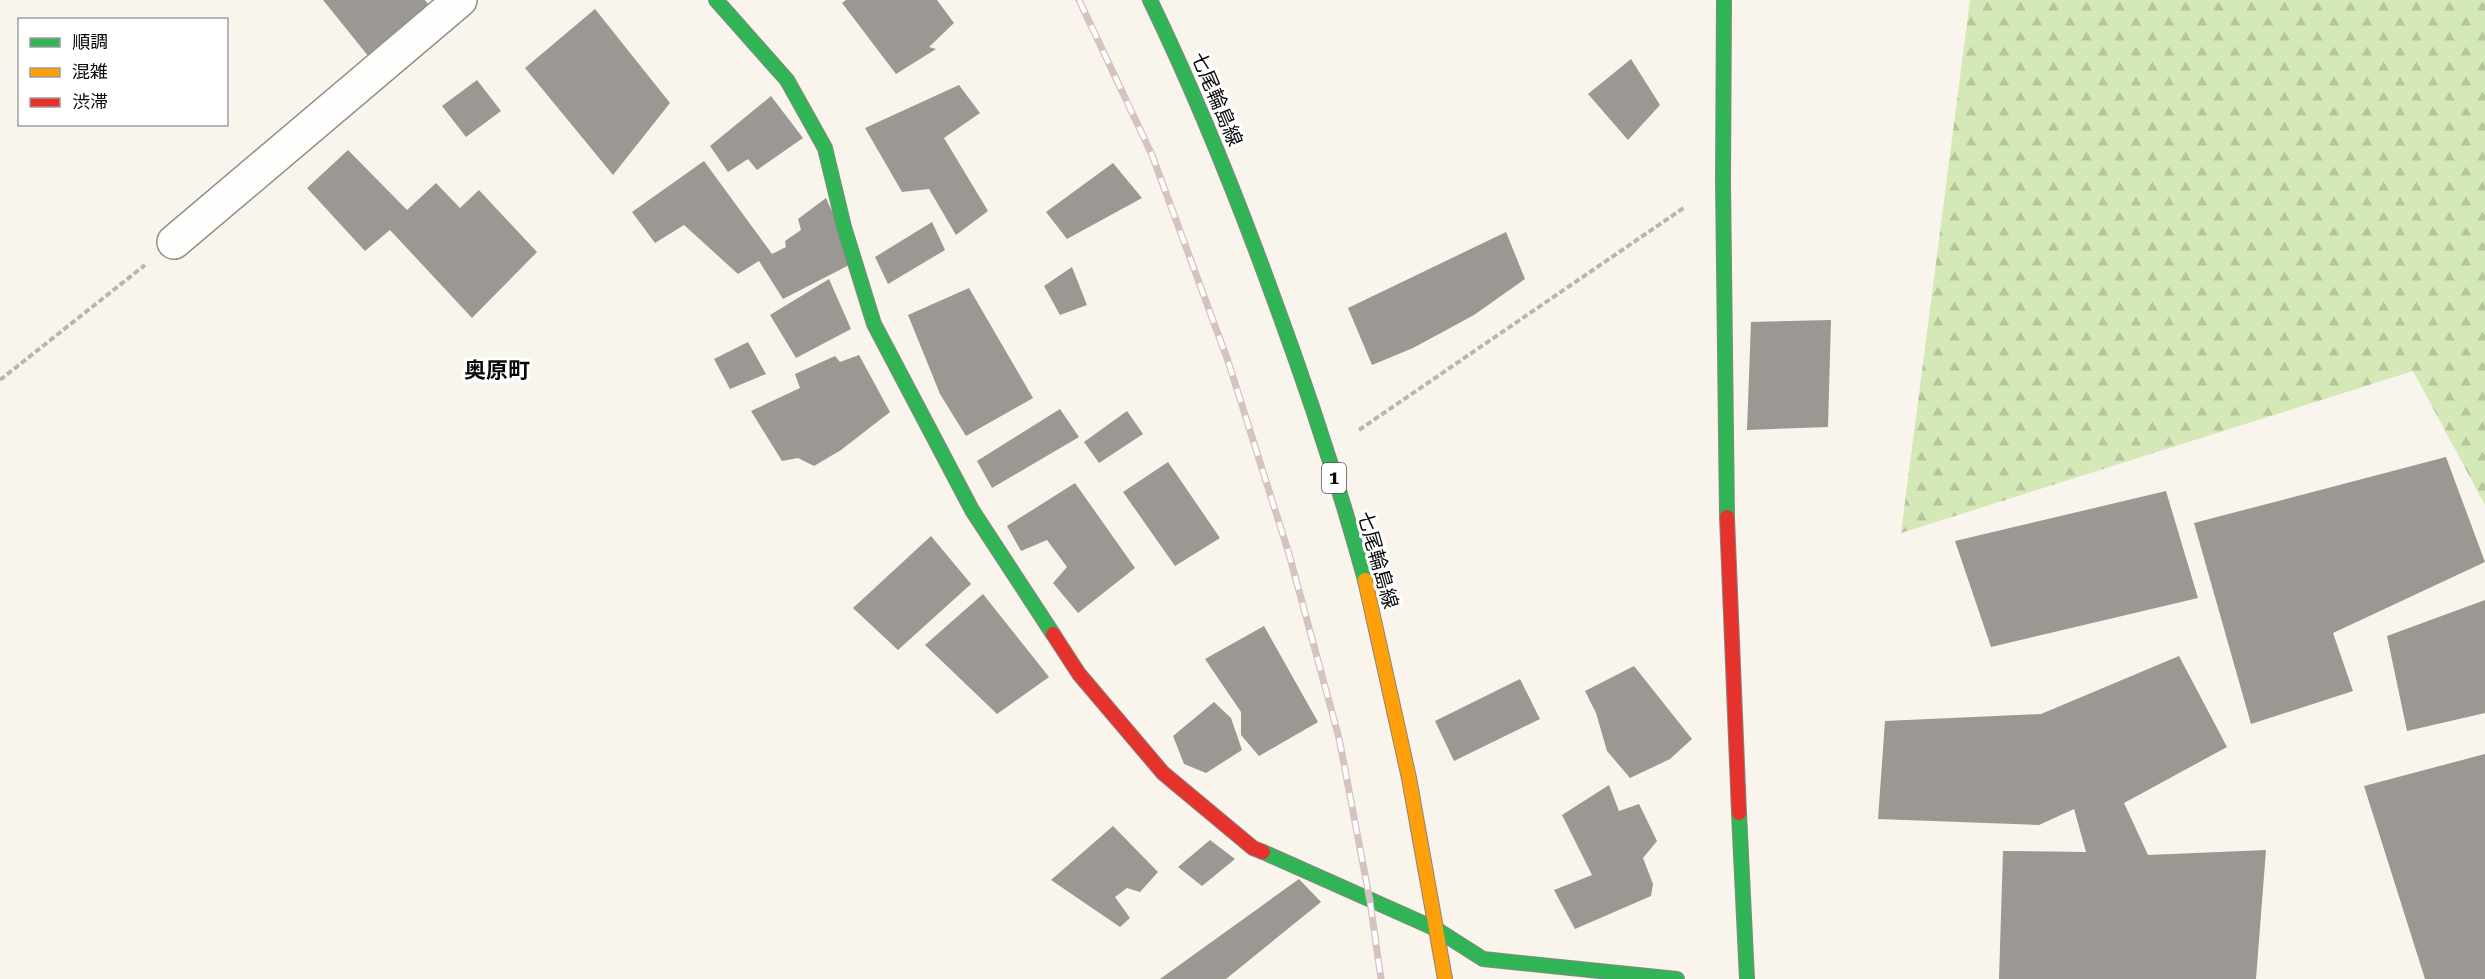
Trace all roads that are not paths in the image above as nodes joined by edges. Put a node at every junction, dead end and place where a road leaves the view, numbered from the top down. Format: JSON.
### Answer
{"nodes":[{"id":1,"x":460,"y":0,"type":"edge"},
{"id":2,"x":716,"y":0,"type":"edge"},
{"id":3,"x":1150,"y":0,"type":"edge"},
{"id":4,"x":1724,"y":0,"type":"edge"},
{"id":5,"x":174,"y":242,"type":"road end"},
{"id":6,"x":1436,"y":929,"type":"junction"},
{"id":7,"x":1445,"y":979,"type":"edge"},
{"id":8,"x":1677,"y":979,"type":"edge"},
{"id":9,"x":1747,"y":979,"type":"edge"}],
"edges":[{"from":1,"to":5,"type":"street"},
{"from":2,"to":6,"type":"street"},
{"from":3,"to":6,"type":"street","name":"七尾輪島線","number":"1"},
{"from":4,"to":9,"type":"street"},
{"from":6,"to":7,"type":"street","name":"七尾輪島線","number":"1"},
{"from":6,"to":8,"type":"street"}]}
